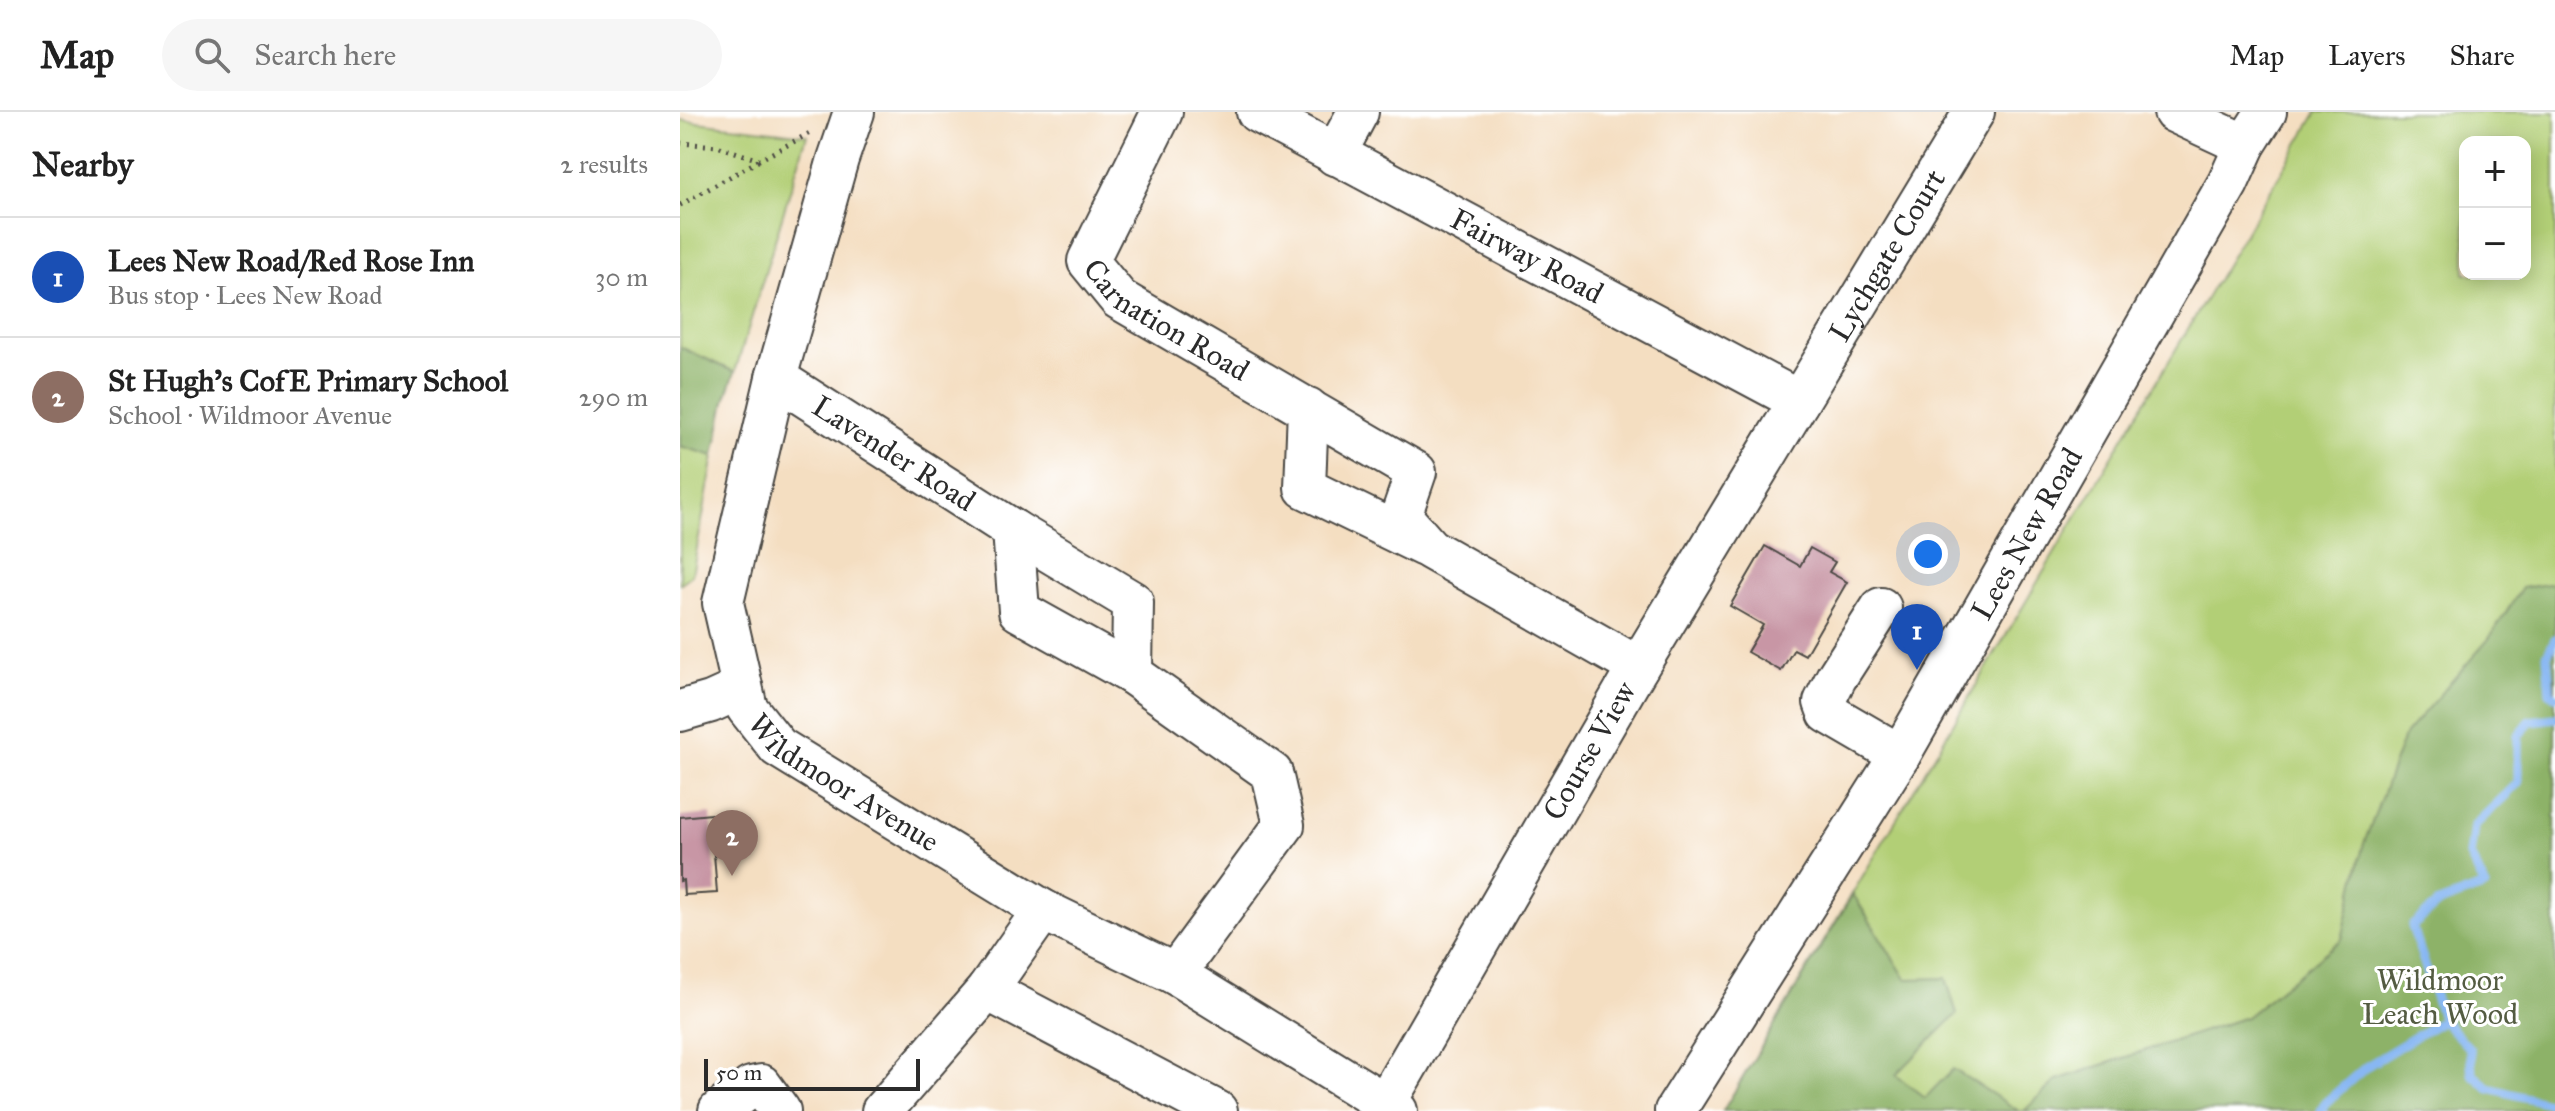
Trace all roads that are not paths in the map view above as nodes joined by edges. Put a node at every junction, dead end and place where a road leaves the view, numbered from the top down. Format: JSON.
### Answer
{"nodes":[{"id":1,"x":854,"y":112,"type":"edge"},
{"id":2,"x":1162,"y":112,"type":"edge"},
{"id":3,"x":1257,"y":112,"type":"edge"},
{"id":4,"x":1358,"y":112,"type":"edge"},
{"id":5,"x":1974,"y":112,"type":"edge"},
{"id":6,"x":2174,"y":112,"type":"edge"},
{"id":7,"x":2266,"y":112,"type":"edge"},
{"id":8,"x":2245,"y":145,"type":"junction"},
{"id":9,"x":1335,"y":155,"type":"junction"},
{"id":10,"x":776,"y":378,"type":"junction"},
{"id":11,"x":1799,"y":401,"type":"junction"},
{"id":12,"x":1308,"y":408,"type":"junction"},
{"id":13,"x":1013,"y":530,"type":"junction"},
{"id":14,"x":1430,"y":549,"type":"junction"},
{"id":15,"x":1881,"y":608,"type":"dead end"},
{"id":16,"x":1638,"y":667,"type":"junction"},
{"id":17,"x":1132,"y":674,"type":"junction"},
{"id":18,"x":742,"y":688,"type":"junction"},
{"id":19,"x":680,"y":711,"type":"edge"},
{"id":20,"x":1900,"y":755,"type":"junction"},
{"id":21,"x":1043,"y":910,"type":"junction"},
{"id":22,"x":1175,"y":974,"type":"junction"},
{"id":23,"x":987,"y":990,"type":"junction"},
{"id":24,"x":1391,"y":1107,"type":"edge"},
{"id":25,"x":719,"y":1111,"type":"edge"},
{"id":26,"x":780,"y":1111,"type":"edge"},
{"id":27,"x":882,"y":1111,"type":"edge"},
{"id":28,"x":1217,"y":1111,"type":"edge"},
{"id":29,"x":1675,"y":1111,"type":"edge"}],
"edges":[{"from":1,"to":10,"type":"street","name":"Wildmoor Avenue"},
{"from":2,"to":12,"type":"street","name":"Carnation Road"},
{"from":3,"to":9,"type":"street","name":"Fairway Road"},
{"from":4,"to":9,"type":"street"},
{"from":5,"to":11,"type":"street","name":"Lychgate Court"},
{"from":6,"to":8,"type":"street"},
{"from":7,"to":8,"type":"street","name":"Lees New Road"},
{"from":8,"to":20,"type":"street","name":"Lees New Road"},
{"from":9,"to":11,"type":"street","name":"Fairway Road"},
{"from":10,"to":13,"type":"street","name":"Lavender Road"},
{"from":10,"to":18,"type":"street","name":"Wildmoor Avenue"},
{"from":11,"to":16,"type":"street","name":"Course View"},
{"from":12,"to":14,"type":"street","name":"Carnation Road"},
{"from":12,"to":14,"type":"street","name":"Carnation Road"},
{"from":13,"to":17,"type":"street"},
{"from":13,"to":17,"type":"street","name":"Lavender Road"},
{"from":14,"to":16,"type":"street","name":"Carnation Road"},
{"from":15,"to":20,"type":"street"},
{"from":16,"to":24,"type":"street","name":"Course View"},
{"from":17,"to":22,"type":"street"},
{"from":18,"to":19,"type":"street"},
{"from":18,"to":21,"type":"street","name":"Wildmoor Avenue"},
{"from":20,"to":29,"type":"street","name":"Lees New Road"},
{"from":21,"to":22,"type":"street","name":"Wildmoor Avenue"},
{"from":21,"to":23,"type":"street"},
{"from":22,"to":24,"type":"street","name":"Wildmoor Avenue"},
{"from":23,"to":27,"type":"street"},
{"from":23,"to":28,"type":"street"},
{"from":25,"to":26,"type":"street"}]}
